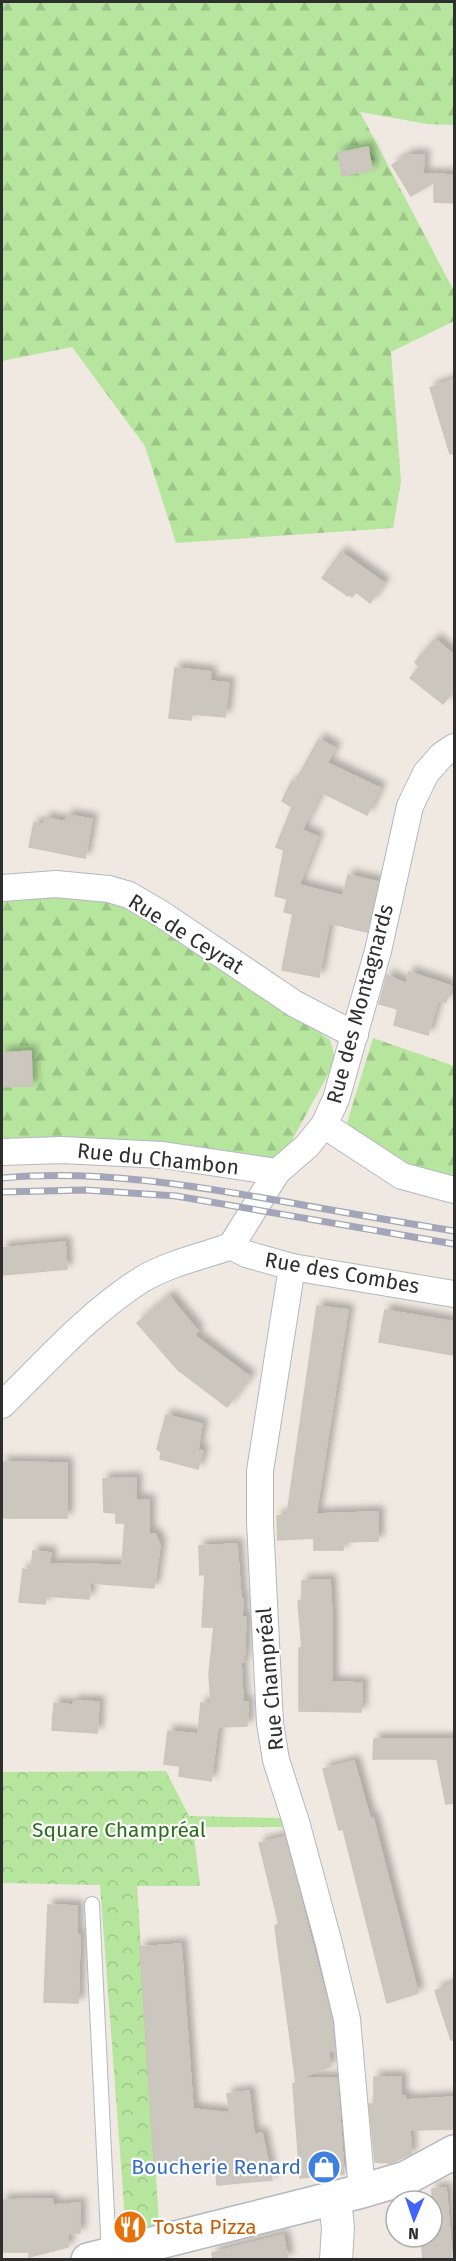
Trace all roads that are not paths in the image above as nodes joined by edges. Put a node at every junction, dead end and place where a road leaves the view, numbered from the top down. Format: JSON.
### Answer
{"nodes":[{"id":1,"x":454,"y":747,"type":"edge"},
{"id":2,"x":2,"y":888,"type":"edge"},
{"id":3,"x":355,"y":1035,"type":"junction"},
{"id":4,"x":324,"y":1125,"type":"junction"},
{"id":5,"x":2,"y":1152,"type":"edge"},
{"id":6,"x":277,"y":1172,"type":"junction"},
{"id":7,"x":454,"y":1190,"type":"edge"},
{"id":8,"x":231,"y":1246,"type":"junction"},
{"id":9,"x":292,"y":1267,"type":"junction"},
{"id":10,"x":454,"y":1294,"type":"edge"},
{"id":11,"x":2,"y":1404,"type":"edge"},
{"id":12,"x":92,"y":1904,"type":"dead end"},
{"id":13,"x":454,"y":2152,"type":"edge"},
{"id":14,"x":348,"y":2195,"type":"junction"},
{"id":15,"x":98,"y":2257,"type":"edge"},
{"id":16,"x":336,"y":2259,"type":"edge"}],
"edges":[{"from":1,"to":3,"type":"street","name":"Rue des Montagnards"},
{"from":2,"to":3,"type":"street","name":"Rue de Ceyrat"},
{"from":3,"to":4,"type":"street","name":"Rue des Montagnards"},
{"from":4,"to":6,"type":"street","name":"Rue des Montagnards"},
{"from":4,"to":7,"type":"street"},
{"from":5,"to":6,"type":"street","name":"Rue du Chambon"},
{"from":6,"to":8,"type":"street","name":"Rue des Montagnards"},
{"from":8,"to":9,"type":"street","name":"Rue des Combes"},
{"from":8,"to":11,"type":"street"},
{"from":9,"to":10,"type":"street","name":"Rue des Combes"},
{"from":9,"to":14,"type":"street","name":"Rue Champréal"},
{"from":12,"to":15,"type":"lane"},
{"from":13,"to":14,"type":"main road"},
{"from":14,"to":15,"type":"main road"},
{"from":14,"to":16,"type":"street"}]}
